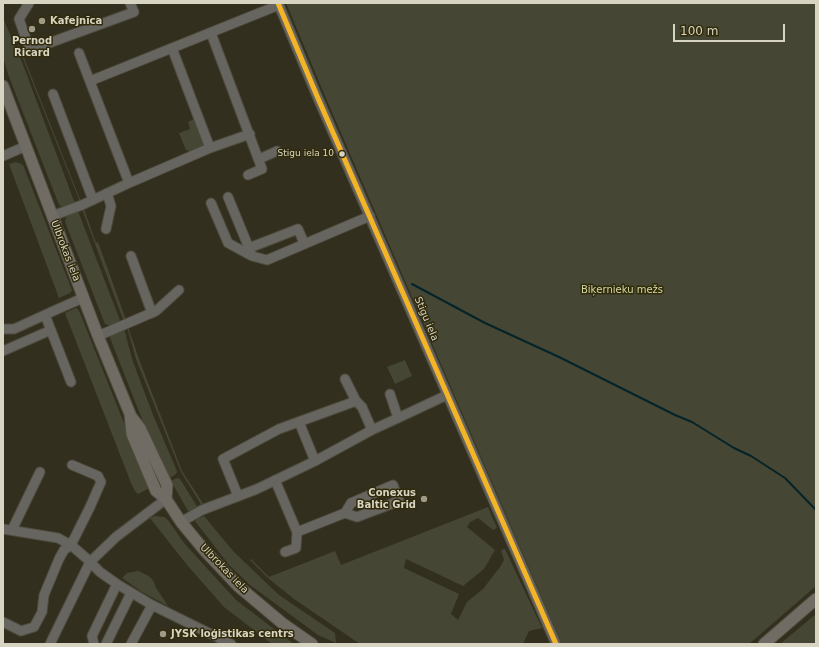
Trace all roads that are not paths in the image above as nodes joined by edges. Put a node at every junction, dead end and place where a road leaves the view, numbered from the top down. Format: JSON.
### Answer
{"nodes":[{"id":1,"x":29,"y":3,"type":"edge"},
{"id":2,"x":130,"y":3,"type":"edge"},
{"id":3,"x":278,"y":4,"type":"edge"},
{"id":4,"x":211,"y":33,"type":"junction"},
{"id":5,"x":172,"y":48,"type":"junction"},
{"id":6,"x":79,"y":52,"type":"dead end"},
{"id":7,"x":90,"y":81,"type":"junction"},
{"id":8,"x":3,"y":86,"type":"edge"},
{"id":9,"x":53,"y":94,"type":"dead end"},
{"id":10,"x":250,"y":134,"type":"junction"},
{"id":11,"x":26,"y":146,"type":"junction"},
{"id":12,"x":210,"y":148,"type":"junction"},
{"id":13,"x":277,"y":151,"type":"dead end"},
{"id":14,"x":3,"y":156,"type":"edge"},
{"id":15,"x":259,"y":159,"type":"junction"},
{"id":16,"x":248,"y":175,"type":"dead end"},
{"id":17,"x":129,"y":182,"type":"junction"},
{"id":18,"x":107,"y":193,"type":"junction"},
{"id":19,"x":228,"y":196,"type":"dead end"},
{"id":20,"x":93,"y":200,"type":"junction"},
{"id":21,"x":211,"y":204,"type":"dead end"},
{"id":22,"x":52,"y":216,"type":"junction"},
{"id":23,"x":370,"y":216,"type":"junction"},
{"id":24,"x":106,"y":229,"type":"dead end"},
{"id":25,"x":304,"y":243,"type":"junction"},
{"id":26,"x":250,"y":252,"type":"junction"},
{"id":27,"x":131,"y":256,"type":"dead end"},
{"id":28,"x":179,"y":290,"type":"dead end"},
{"id":29,"x":83,"y":298,"type":"junction"},
{"id":30,"x":152,"y":313,"type":"junction"},
{"id":31,"x":45,"y":314,"type":"junction"},
{"id":32,"x":3,"y":329,"type":"edge"},
{"id":33,"x":51,"y":330,"type":"junction"},
{"id":34,"x":98,"y":336,"type":"junction"},
{"id":35,"x":3,"y":351,"type":"edge"},
{"id":36,"x":345,"y":379,"type":"dead end"},
{"id":37,"x":71,"y":382,"type":"dead end"},
{"id":38,"x":390,"y":394,"type":"dead end"},
{"id":39,"x":447,"y":395,"type":"junction"},
{"id":40,"x":356,"y":401,"type":"junction"},
{"id":41,"x":398,"y":418,"type":"junction"},
{"id":42,"x":299,"y":422,"type":"junction"},
{"id":43,"x":372,"y":430,"type":"junction"},
{"id":44,"x":314,"y":461,"type":"junction"},
{"id":45,"x":72,"y":465,"type":"dead end"},
{"id":46,"x":40,"y":472,"type":"dead end"},
{"id":47,"x":275,"y":480,"type":"junction"},
{"id":48,"x":238,"y":496,"type":"junction"},
{"id":49,"x":166,"y":499,"type":"junction"},
{"id":50,"x":345,"y":513,"type":"junction"},
{"id":51,"x":181,"y":522,"type":"junction"},
{"id":52,"x":8,"y":529,"type":"edge"},
{"id":53,"x":298,"y":532,"type":"junction"},
{"id":54,"x":71,"y":545,"type":"junction"},
{"id":55,"x":285,"y":552,"type":"dead end"},
{"id":56,"x":90,"y":562,"type":"junction"},
{"id":57,"x":118,"y":584,"type":"junction"},
{"id":58,"x":131,"y":593,"type":"junction"},
{"id":59,"x":816,"y":599,"type":"edge"},
{"id":60,"x":152,"y":605,"type":"junction"},
{"id":61,"x":3,"y":622,"type":"edge"},
{"id":62,"x":50,"y":644,"type":"edge"},
{"id":63,"x":94,"y":644,"type":"edge"},
{"id":64,"x":106,"y":644,"type":"edge"},
{"id":65,"x":132,"y":644,"type":"edge"},
{"id":66,"x":231,"y":644,"type":"edge"},
{"id":67,"x":312,"y":644,"type":"edge"},
{"id":68,"x":556,"y":644,"type":"edge"},
{"id":69,"x":764,"y":644,"type":"edge"}],
"edges":[{"from":1,"to":2,"type":"street"},
{"from":3,"to":4,"type":"street"},
{"from":3,"to":23,"type":"street","name":"Stigu iela"},
{"from":4,"to":5,"type":"street"},
{"from":4,"to":10,"type":"street"},
{"from":5,"to":7,"type":"street"},
{"from":5,"to":12,"type":"street"},
{"from":6,"to":7,"type":"street"},
{"from":7,"to":17,"type":"street"},
{"from":8,"to":11,"type":"main road","name":"Ulbrokas iela"},
{"from":9,"to":20,"type":"street"},
{"from":10,"to":12,"type":"street"},
{"from":10,"to":15,"type":"street"},
{"from":11,"to":14,"type":"street"},
{"from":11,"to":22,"type":"main road","name":"Ulbrokas iela"},
{"from":12,"to":17,"type":"street"},
{"from":13,"to":15,"type":"street"},
{"from":15,"to":16,"type":"street"},
{"from":17,"to":18,"type":"street"},
{"from":18,"to":20,"type":"street"},
{"from":18,"to":24,"type":"street"},
{"from":19,"to":26,"type":"street"},
{"from":20,"to":22,"type":"street"},
{"from":21,"to":26,"type":"street"},
{"from":22,"to":29,"type":"main road","name":"Ulbrokas iela"},
{"from":23,"to":25,"type":"street"},
{"from":23,"to":39,"type":"street","name":"Stigu iela"},
{"from":25,"to":26,"type":"street"},
{"from":25,"to":26,"type":"street"},
{"from":27,"to":30,"type":"street"},
{"from":28,"to":30,"type":"street"},
{"from":29,"to":31,"type":"street"},
{"from":29,"to":34,"type":"main road","name":"Ulbrokas iela"},
{"from":30,"to":34,"type":"street"},
{"from":31,"to":32,"type":"street"},
{"from":31,"to":33,"type":"street"},
{"from":33,"to":35,"type":"street"},
{"from":33,"to":37,"type":"street"},
{"from":34,"to":49,"type":"main road","name":"Ulbrokas iela"},
{"from":36,"to":40,"type":"street"},
{"from":38,"to":41,"type":"street"},
{"from":39,"to":41,"type":"street"},
{"from":39,"to":68,"type":"street","name":"Stigu iela"},
{"from":40,"to":42,"type":"street"},
{"from":40,"to":43,"type":"street"},
{"from":41,"to":43,"type":"street"},
{"from":42,"to":44,"type":"street"},
{"from":42,"to":48,"type":"street"},
{"from":43,"to":44,"type":"street"},
{"from":44,"to":47,"type":"street"},
{"from":45,"to":54,"type":"street"},
{"from":46,"to":52,"type":"street"},
{"from":47,"to":48,"type":"street"},
{"from":47,"to":53,"type":"street"},
{"from":48,"to":51,"type":"street"},
{"from":49,"to":51,"type":"main road","name":"Ulbrokas iela"},
{"from":49,"to":56,"type":"street"},
{"from":50,"to":50,"type":"street"},
{"from":50,"to":53,"type":"street"},
{"from":51,"to":67,"type":"main road","name":"Ulbrokas iela"},
{"from":52,"to":54,"type":"street"},
{"from":53,"to":55,"type":"street"},
{"from":54,"to":56,"type":"street"},
{"from":54,"to":61,"type":"street"},
{"from":56,"to":57,"type":"street"},
{"from":56,"to":62,"type":"street"},
{"from":57,"to":58,"type":"street"},
{"from":57,"to":63,"type":"street"},
{"from":58,"to":60,"type":"street"},
{"from":58,"to":64,"type":"street"},
{"from":59,"to":69,"type":"main road"},
{"from":60,"to":65,"type":"street"},
{"from":60,"to":66,"type":"street"}]}
